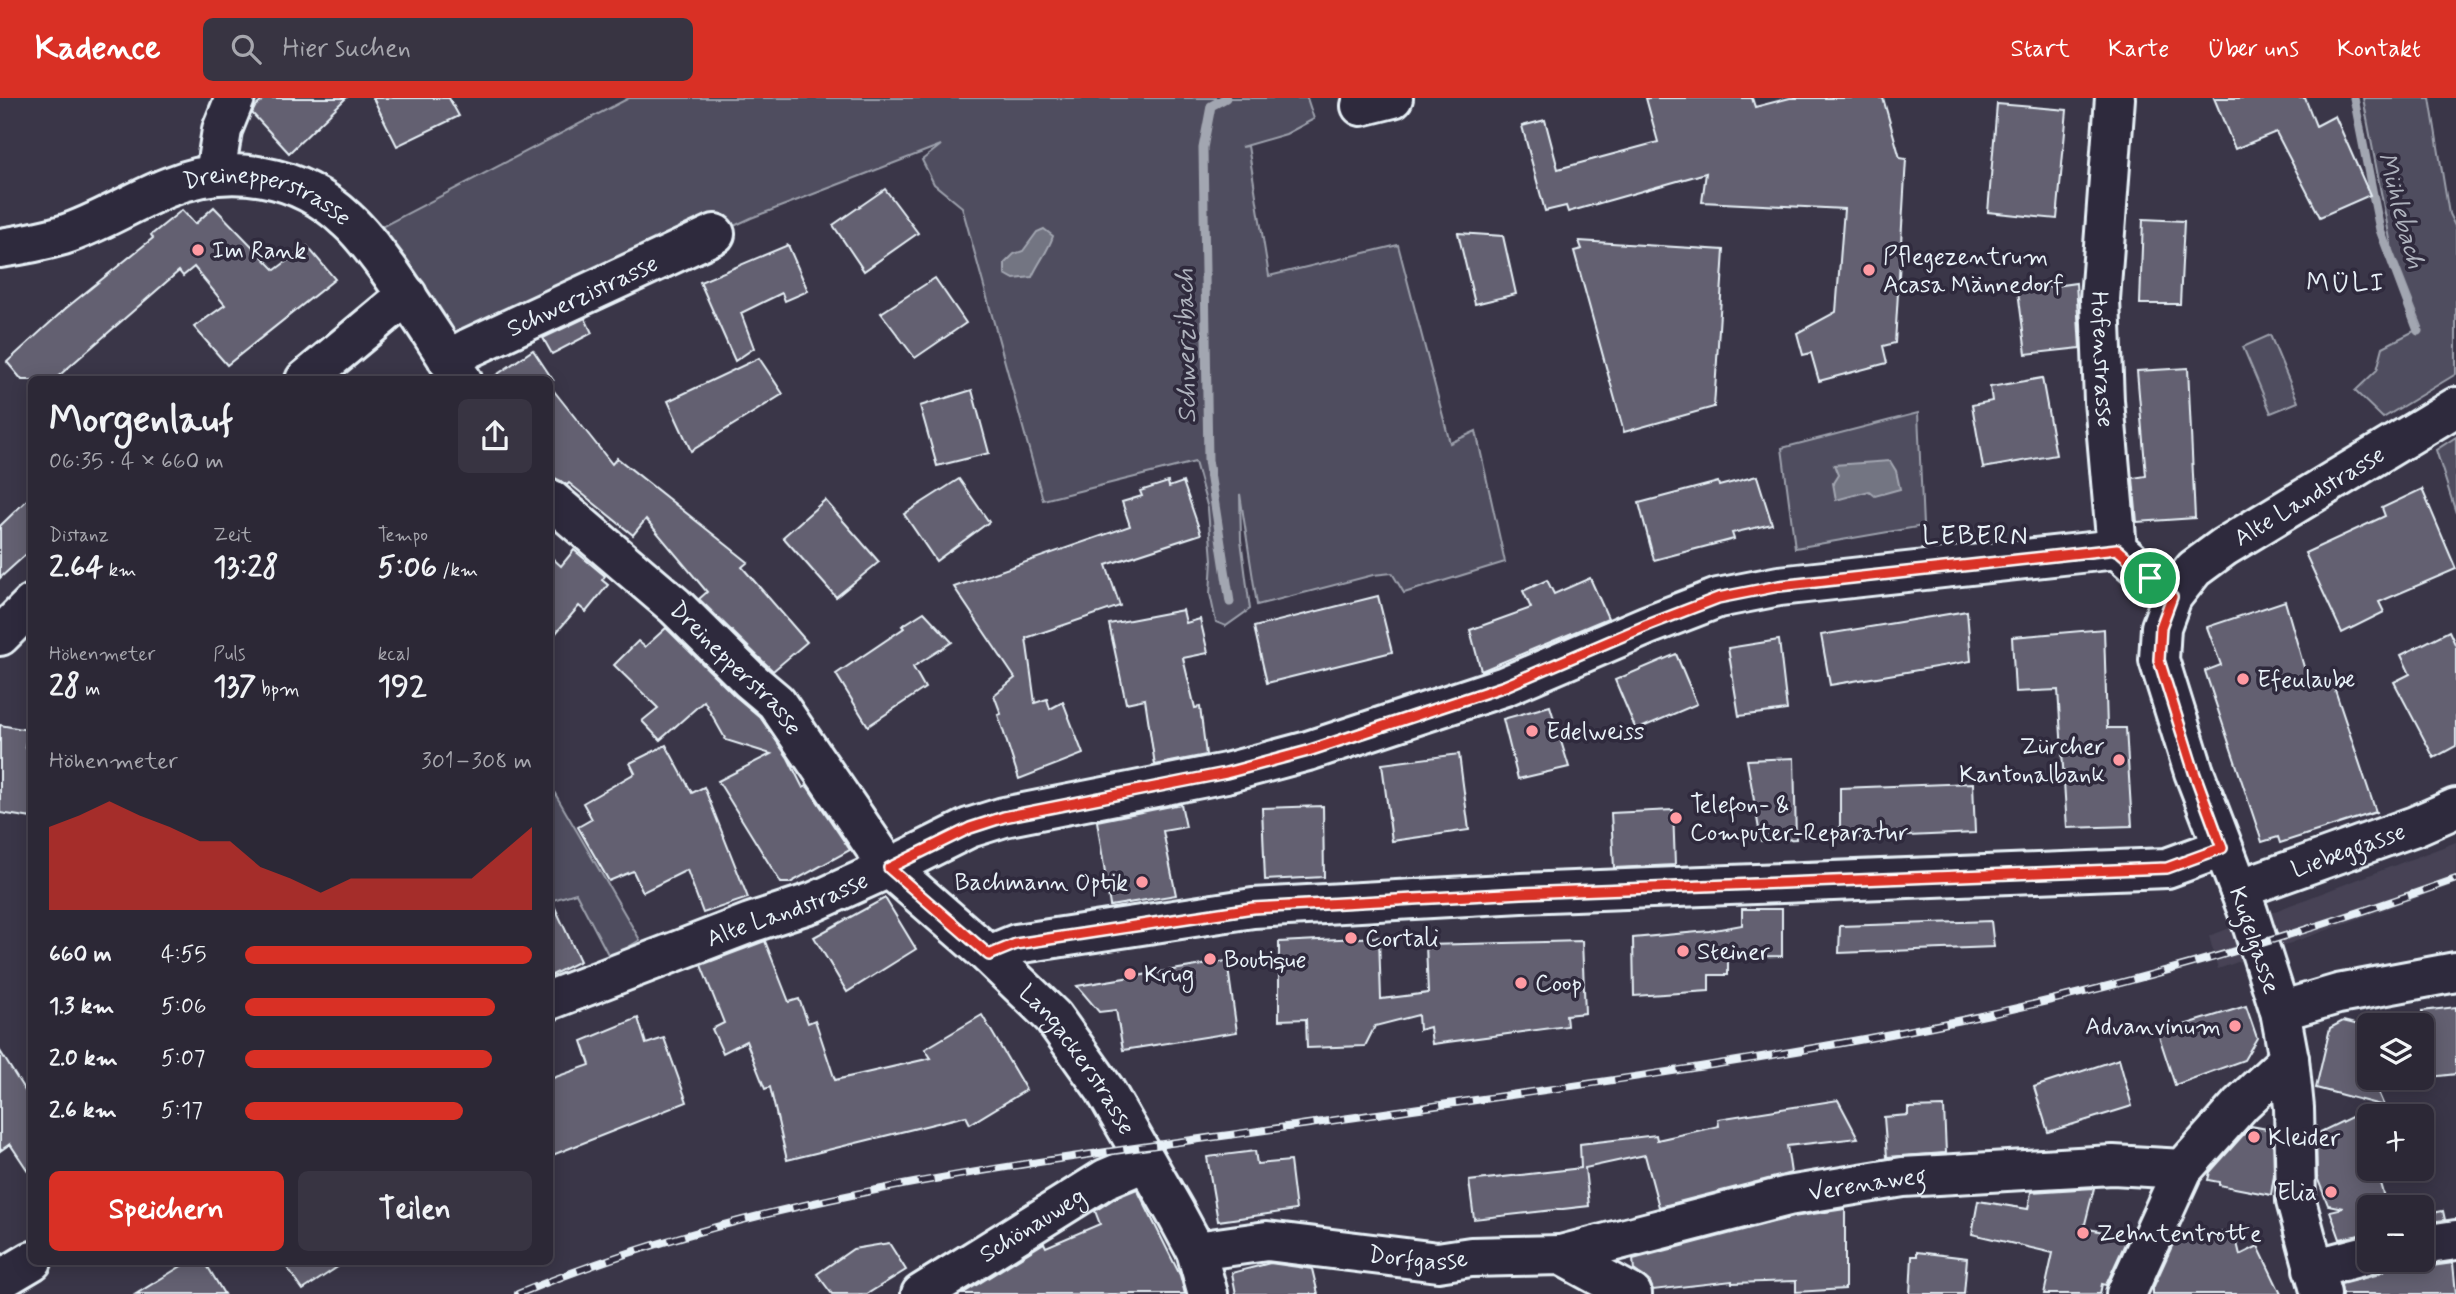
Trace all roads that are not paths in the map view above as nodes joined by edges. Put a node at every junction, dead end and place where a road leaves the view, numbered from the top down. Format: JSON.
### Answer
{"nodes":[{"id":1,"x":235,"y":98,"type":"edge"},
{"id":2,"x":2115,"y":98,"type":"edge"},
{"id":3,"x":215,"y":174,"type":"junction"},
{"id":4,"x":715,"y":234,"type":"dead end"},
{"id":5,"x":0,"y":248,"type":"edge"},
{"id":6,"x":407,"y":295,"type":"junction"},
{"id":7,"x":455,"y":370,"type":"edge"},
{"id":8,"x":310,"y":376,"type":"edge"},
{"id":9,"x":2456,"y":407,"type":"edge"},
{"id":10,"x":553,"y":502,"type":"edge"},
{"id":11,"x":2117,"y":549,"type":"junction"},
{"id":12,"x":2172,"y":597,"type":"junction"},
{"id":13,"x":28,"y":608,"type":"edge"},
{"id":14,"x":0,"y":636,"type":"edge"},
{"id":15,"x":2456,"y":808,"type":"edge"},
{"id":16,"x":2222,"y":848,"type":"junction"},
{"id":17,"x":889,"y":868,"type":"junction"},
{"id":18,"x":2239,"y":889,"type":"junction"},
{"id":19,"x":989,"y":955,"type":"junction"},
{"id":20,"x":2456,"y":972,"type":"edge"},
{"id":21,"x":553,"y":999,"type":"edge"},
{"id":22,"x":2280,"y":1011,"type":"junction"},
{"id":23,"x":2289,"y":1059,"type":"junction"},
{"id":24,"x":1145,"y":1162,"type":"junction"},
{"id":25,"x":2183,"y":1169,"type":"junction"},
{"id":26,"x":2456,"y":1240,"type":"edge"},
{"id":27,"x":2434,"y":1243,"type":"edge"},
{"id":28,"x":1196,"y":1251,"type":"junction"},
{"id":29,"x":1561,"y":1255,"type":"junction"},
{"id":30,"x":2357,"y":1261,"type":"edge"},
{"id":31,"x":28,"y":1263,"type":"edge"},
{"id":32,"x":0,"y":1280,"type":"edge"},
{"id":33,"x":2317,"y":1281,"type":"edge"},
{"id":34,"x":921,"y":1294,"type":"edge"},
{"id":35,"x":1208,"y":1294,"type":"edge"},
{"id":36,"x":1632,"y":1294,"type":"edge"},
{"id":37,"x":2126,"y":1294,"type":"edge"}],
"edges":[{"from":1,"to":3,"type":"street"},
{"from":2,"to":11,"type":"street","name":"Hofenstrasse"},
{"from":3,"to":5,"type":"street","name":"Dreinepperstrasse"},
{"from":3,"to":6,"type":"street","name":"Dreinepperstrasse"},
{"from":4,"to":7,"type":"street","name":"Schwerzistrasse"},
{"from":6,"to":7,"type":"street","name":"Dreinepperstrasse"},
{"from":6,"to":8,"type":"street"},
{"from":9,"to":12,"type":"street","name":"Alte Landstrasse"},
{"from":10,"to":17,"type":"street","name":"Dreinepperstrasse"},
{"from":11,"to":12,"type":"street"},
{"from":11,"to":17,"type":"street","name":"Alte Landstrasse"},
{"from":12,"to":16,"type":"street","name":"Kugelgasse"},
{"from":13,"to":14,"type":"street"},
{"from":15,"to":18,"type":"street","name":"Liebeggasse"},
{"from":16,"to":18,"type":"street","name":"Kugelgasse"},
{"from":16,"to":19,"type":"street"},
{"from":17,"to":19,"type":"street","name":"Langackerstrasse"},
{"from":17,"to":21,"type":"street","name":"Alte Landstrasse"},
{"from":18,"to":22,"type":"street","name":"Kugelgasse"},
{"from":19,"to":24,"type":"street","name":"Langackerstrasse"},
{"from":20,"to":22,"type":"street"},
{"from":22,"to":23,"type":"street","name":"Kugelgasse"},
{"from":23,"to":25,"type":"street"},
{"from":23,"to":33,"type":"street","name":"Kugelgasse"},
{"from":24,"to":28,"type":"street","name":"Langackerstrasse"},
{"from":24,"to":34,"type":"street","name":"Schönauweg"},
{"from":25,"to":29,"type":"street","name":"Verenaweg"},
{"from":25,"to":37,"type":"street"},
{"from":26,"to":27,"type":"street"},
{"from":28,"to":29,"type":"street","name":"Dorfgasse"},
{"from":28,"to":35,"type":"street","name":"Langackerstrasse"},
{"from":29,"to":36,"type":"street"},
{"from":30,"to":33,"type":"street"},
{"from":31,"to":32,"type":"street"}]}
